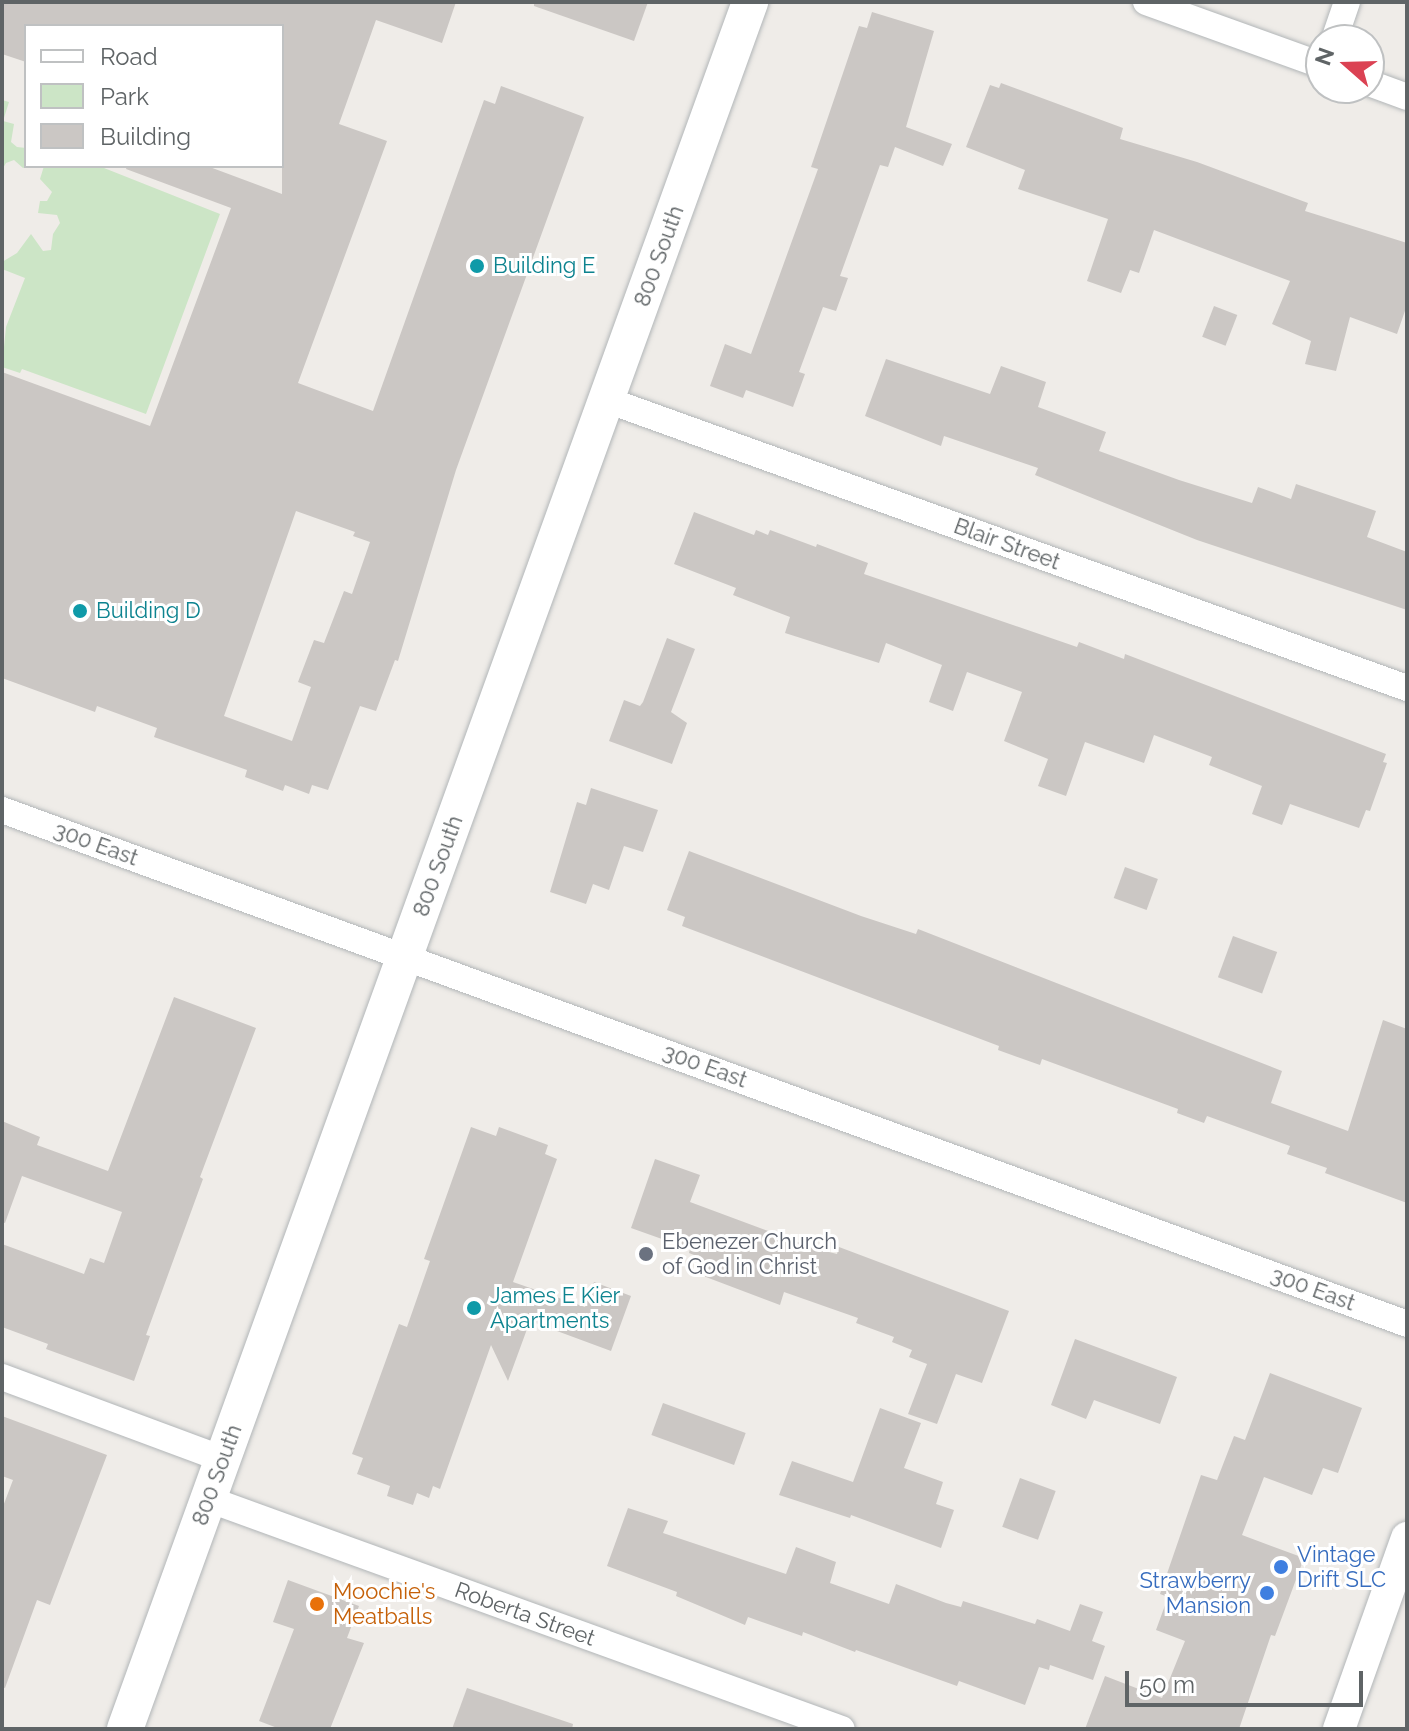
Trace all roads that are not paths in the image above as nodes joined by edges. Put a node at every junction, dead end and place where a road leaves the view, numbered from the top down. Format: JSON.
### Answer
{"nodes":[{"id":1,"x":750,"y":2,"type":"edge"},
{"id":2,"x":1146,"y":2,"type":"edge"},
{"id":3,"x":1347,"y":2,"type":"edge"},
{"id":4,"x":1339,"y":24,"type":"edge"},
{"id":5,"x":1305,"y":59,"type":"edge"},
{"id":6,"x":1385,"y":89,"type":"edge"},
{"id":7,"x":1407,"y":97,"type":"edge"},
{"id":8,"x":607,"y":400,"type":"junction"},
{"id":9,"x":1407,"y":688,"type":"edge"},
{"id":10,"x":2,"y":810,"type":"edge"},
{"id":11,"x":405,"y":956,"type":"junction"},
{"id":12,"x":1407,"y":1324,"type":"edge"},
{"id":13,"x":2,"y":1377,"type":"edge"},
{"id":14,"x":223,"y":1459,"type":"junction"},
{"id":15,"x":208,"y":1499,"type":"junction"},
{"id":16,"x":1407,"y":1538,"type":"edge"},
{"id":17,"x":125,"y":1729,"type":"edge"},
{"id":18,"x":842,"y":1729,"type":"edge"},
{"id":19,"x":1339,"y":1729,"type":"edge"}],
"edges":[{"from":1,"to":8,"type":"main road","name":"800 South"},
{"from":2,"to":5,"type":"street"},
{"from":3,"to":4,"type":"street"},
{"from":6,"to":7,"type":"street"},
{"from":8,"to":9,"type":"street","name":"Blair Street"},
{"from":8,"to":11,"type":"main road","name":"800 South"},
{"from":10,"to":11,"type":"street","name":"300 East"},
{"from":11,"to":12,"type":"street","name":"300 East"},
{"from":11,"to":14,"type":"main road","name":"800 South"},
{"from":13,"to":14,"type":"street"},
{"from":14,"to":15,"type":"main road","name":"800 South"},
{"from":15,"to":17,"type":"main road","name":"800 South"},
{"from":15,"to":18,"type":"street","name":"Roberta Street"},
{"from":16,"to":19,"type":"street"}]}
